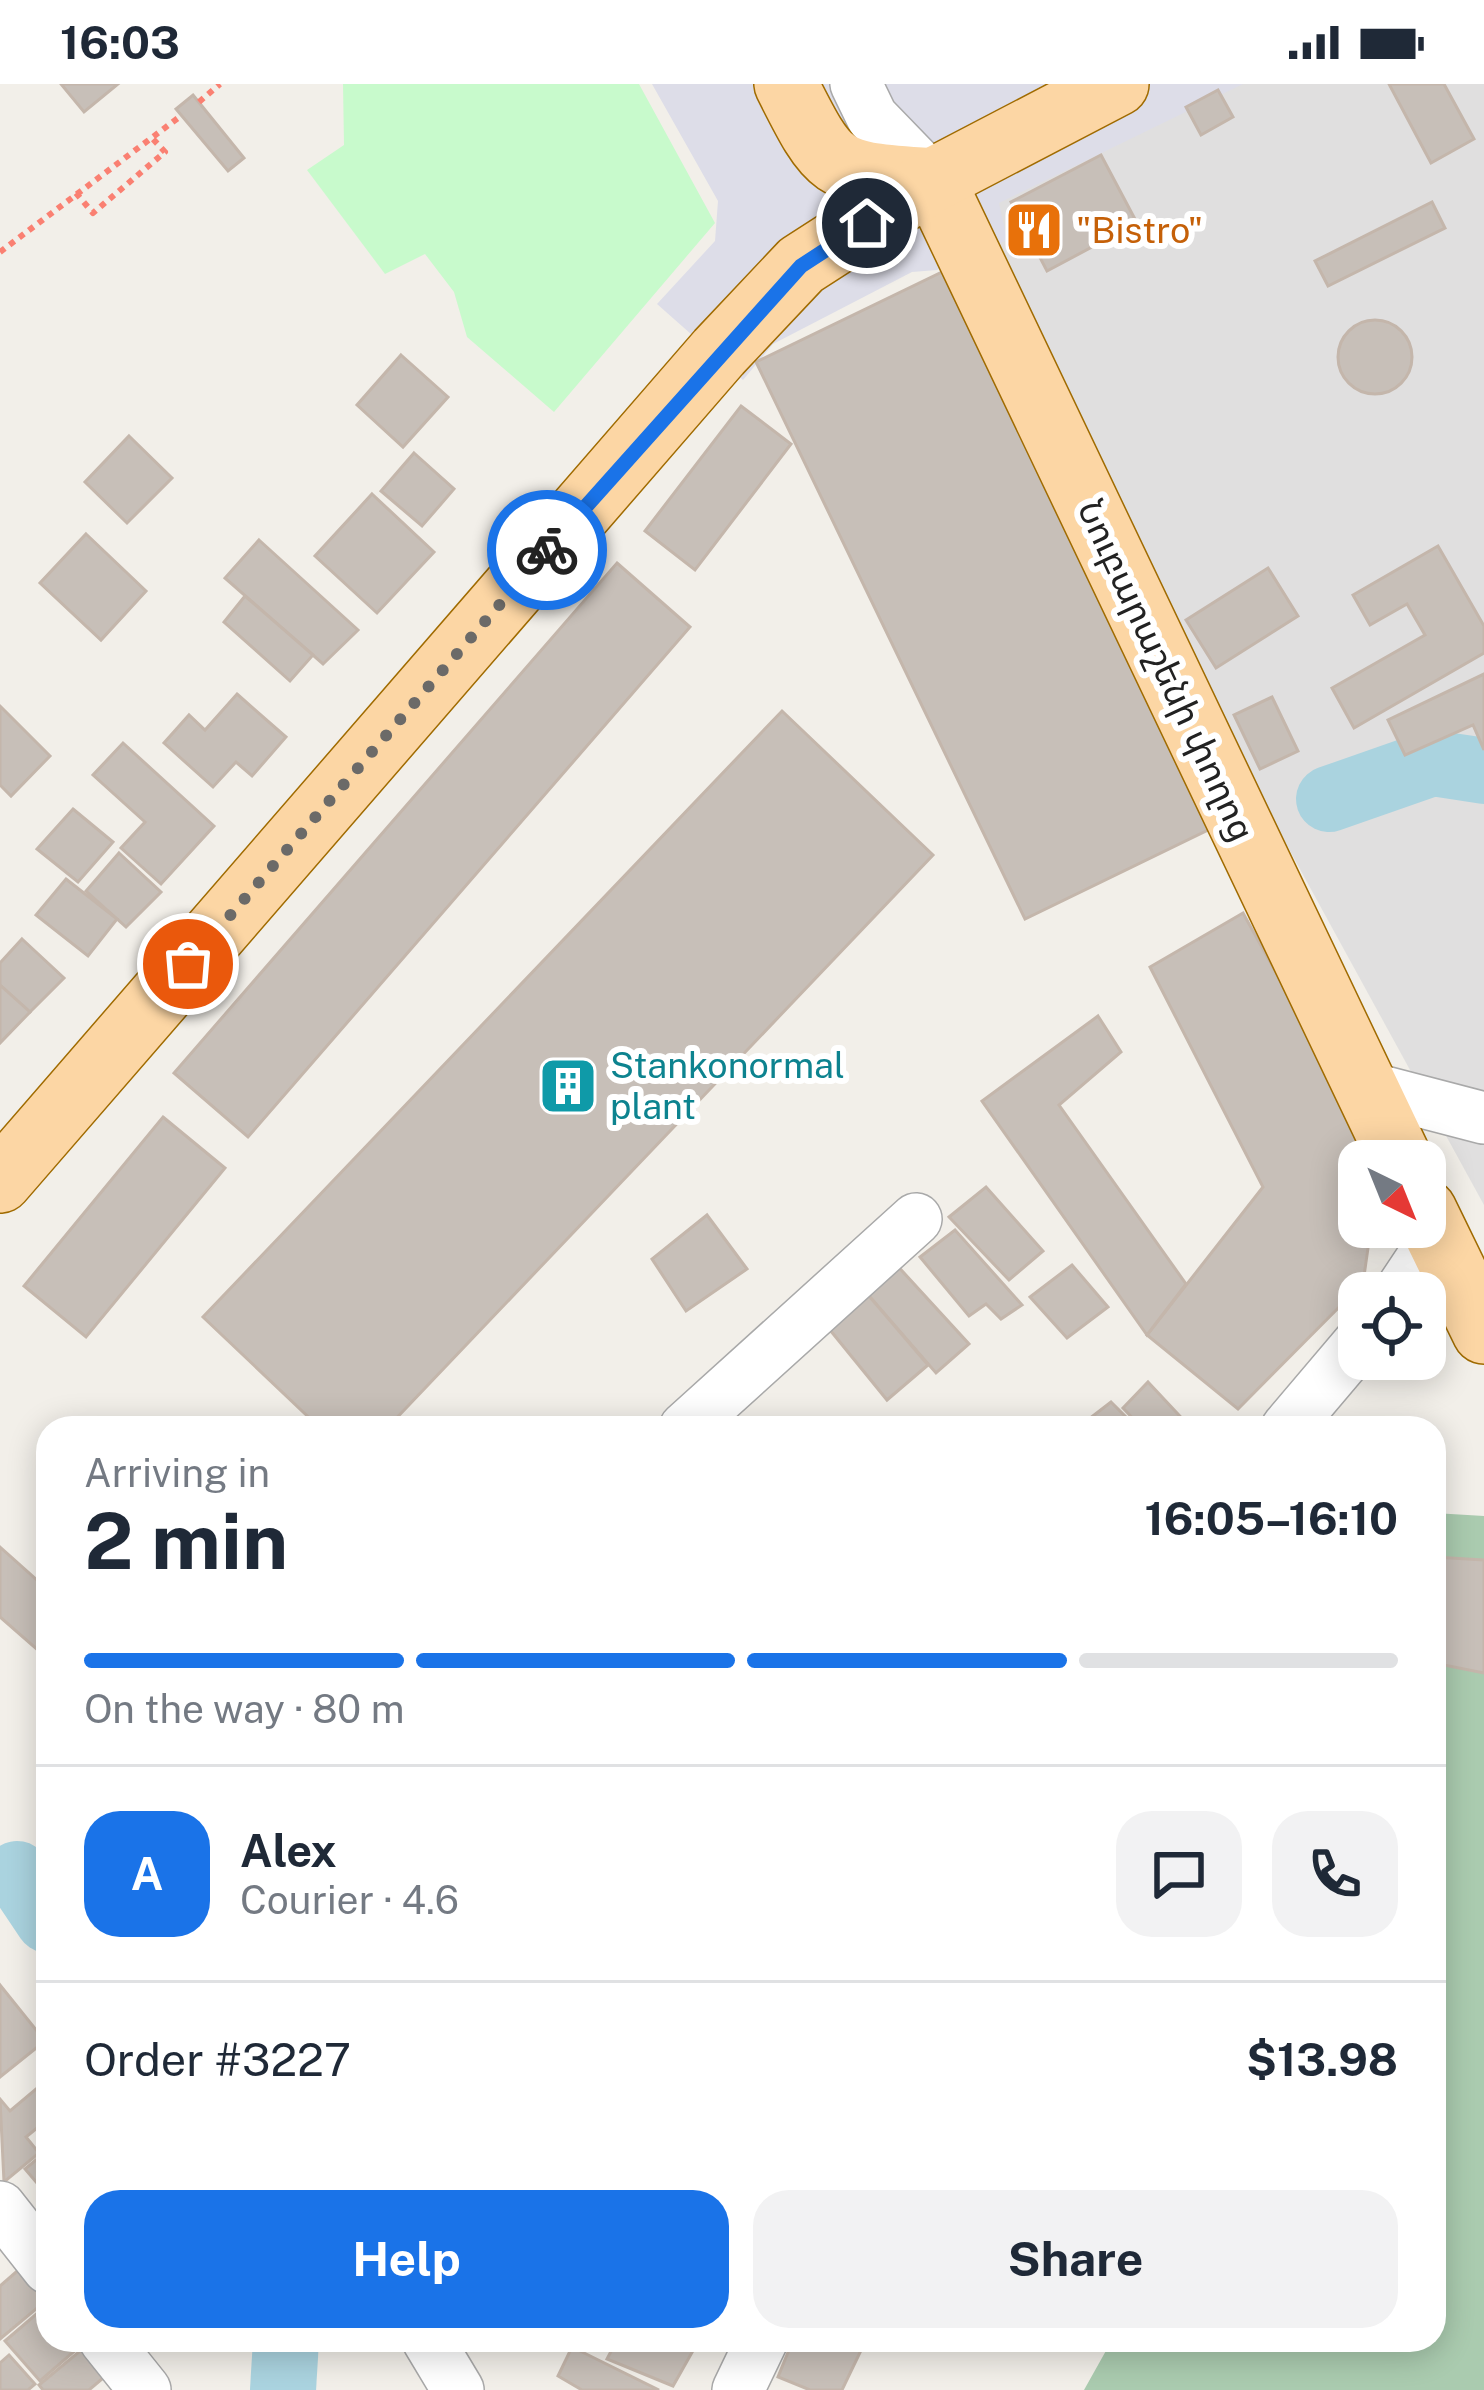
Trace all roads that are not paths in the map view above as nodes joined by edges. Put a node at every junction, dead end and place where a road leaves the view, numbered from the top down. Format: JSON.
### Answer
{"nodes":[{"id":1,"x":786,"y":84,"type":"edge"},
{"id":2,"x":856,"y":84,"type":"edge"},
{"id":3,"x":1117,"y":84,"type":"edge"},
{"id":4,"x":816,"y":143,"type":"junction"},
{"id":5,"x":933,"y":180,"type":"junction"},
{"id":6,"x":801,"y":266,"type":"junction"},
{"id":7,"x":1366,"y":1087,"type":"junction"},
{"id":8,"x":1484,"y":1118,"type":"edge"},
{"id":9,"x":1391,"y":1140,"type":"edge"},
{"id":10,"x":0,"y":1181,"type":"edge"},
{"id":11,"x":916,"y":1219,"type":"dead end"},
{"id":12,"x":1443,"y":1248,"type":"edge"},
{"id":13,"x":1484,"y":1332,"type":"edge"},
{"id":14,"x":1338,"y":1367,"type":"edge"},
{"id":15,"x":698,"y":1416,"type":"edge"},
{"id":16,"x":1296,"y":1416,"type":"edge"},
{"id":17,"x":0,"y":2207,"type":"edge"},
{"id":18,"x":36,"y":2252,"type":"edge"},
{"id":19,"x":115,"y":2352,"type":"edge"},
{"id":20,"x":435,"y":2352,"type":"edge"},
{"id":21,"x":756,"y":2352,"type":"edge"},
{"id":22,"x":145,"y":2390,"type":"edge"},
{"id":23,"x":458,"y":2390,"type":"edge"},
{"id":24,"x":738,"y":2390,"type":"edge"}],
"edges":[{"from":1,"to":4,"type":"main road"},
{"from":2,"to":5,"type":"street"},
{"from":3,"to":5,"type":"main road"},
{"from":4,"to":5,"type":"main road"},
{"from":4,"to":6,"type":"main road"},
{"from":5,"to":6,"type":"main road"},
{"from":5,"to":7,"type":"main road","name":"Նուբարաշենի փողոց"},
{"from":6,"to":10,"type":"main road"},
{"from":7,"to":8,"type":"street"},
{"from":7,"to":9,"type":"main road","name":"Նուբարաշենի փողոց"},
{"from":11,"to":15,"type":"street"},
{"from":12,"to":13,"type":"main road"},
{"from":14,"to":16,"type":"street"},
{"from":17,"to":18,"type":"street"},
{"from":19,"to":22,"type":"street"},
{"from":20,"to":23,"type":"street"},
{"from":21,"to":24,"type":"street"}]}
